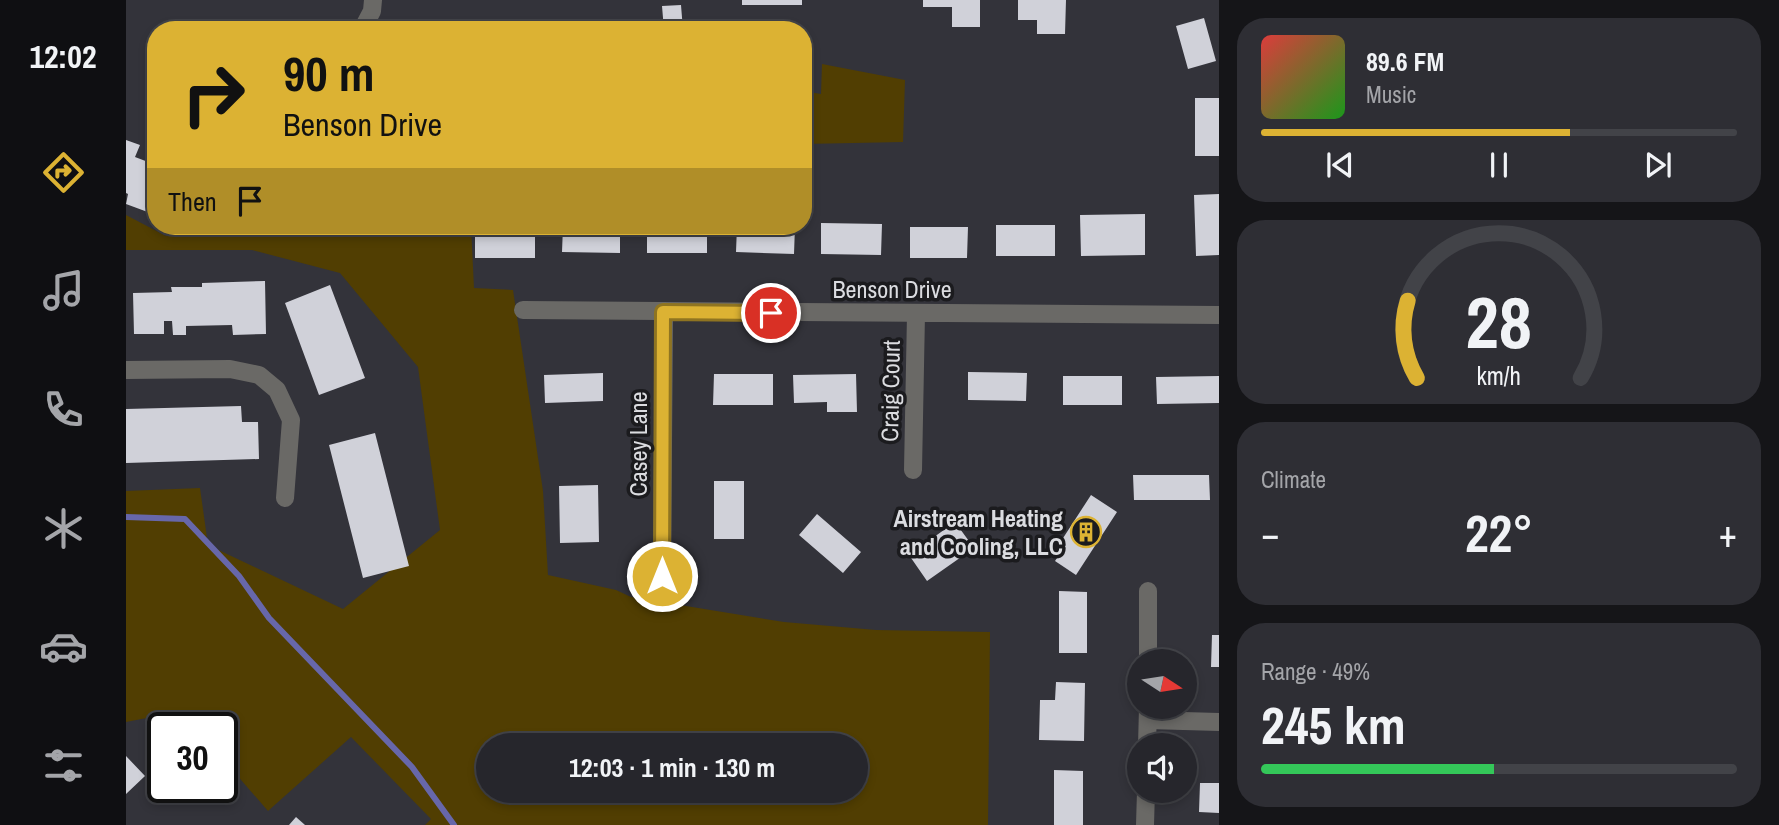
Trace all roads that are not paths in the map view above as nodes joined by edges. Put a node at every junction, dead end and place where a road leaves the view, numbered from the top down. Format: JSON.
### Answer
{"nodes":[{"id":1,"x":373,"y":0,"type":"edge"},
{"id":2,"x":367,"y":21,"type":"edge"},
{"id":3,"x":523,"y":310,"type":"dead end"},
{"id":4,"x":663,"y":312,"type":"junction"},
{"id":5,"x":916,"y":314,"type":"junction"},
{"id":6,"x":1219,"y":315,"type":"edge"},
{"id":7,"x":126,"y":370,"type":"edge"},
{"id":8,"x":913,"y":470,"type":"dead end"},
{"id":9,"x":285,"y":498,"type":"dead end"},
{"id":10,"x":662,"y":576,"type":"dead end"},
{"id":11,"x":1149,"y":591,"type":"dead end"},
{"id":12,"x":1148,"y":649,"type":"edge"},
{"id":13,"x":1195,"y":719,"type":"edge"},
{"id":14,"x":1219,"y":722,"type":"edge"},
{"id":15,"x":1146,"y":803,"type":"edge"},
{"id":16,"x":1145,"y":825,"type":"edge"}],
"edges":[{"from":1,"to":2,"type":"street"},
{"from":3,"to":4,"type":"street","name":"Benson Drive"},
{"from":4,"to":5,"type":"street","name":"Benson Drive"},
{"from":4,"to":10,"type":"street","name":"Casey Lane"},
{"from":5,"to":6,"type":"street","name":"Benson Drive"},
{"from":5,"to":8,"type":"street","name":"Craig Court"},
{"from":7,"to":9,"type":"street"},
{"from":11,"to":12,"type":"street"},
{"from":13,"to":14,"type":"street"},
{"from":15,"to":16,"type":"street"}]}
